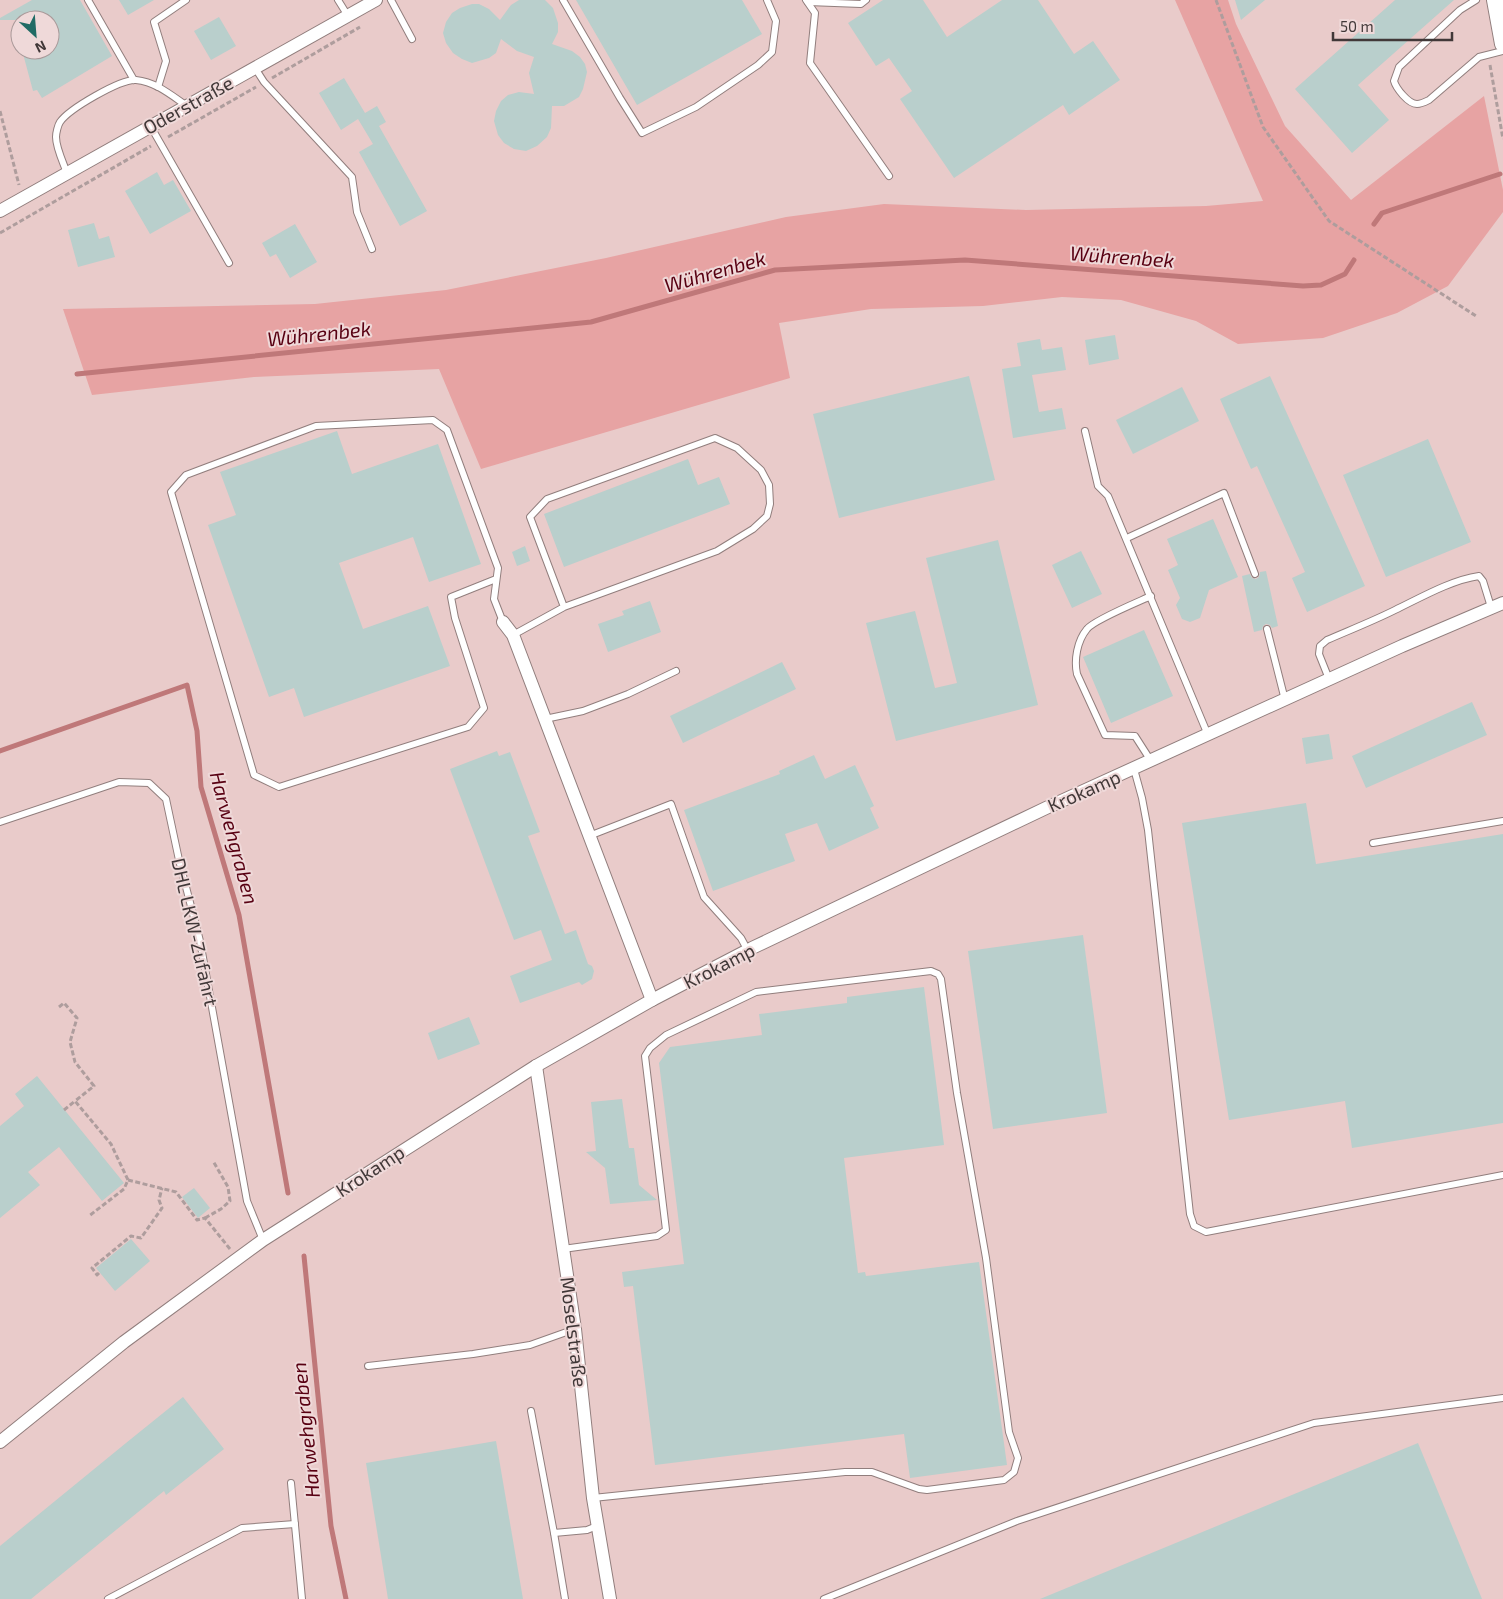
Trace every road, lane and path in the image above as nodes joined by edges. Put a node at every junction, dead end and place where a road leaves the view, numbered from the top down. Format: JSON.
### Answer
{"nodes":[{"id":1,"x":88,"y":0,"type":"edge"},
{"id":2,"x":186,"y":0,"type":"edge"},
{"id":3,"x":338,"y":0,"type":"edge"},
{"id":4,"x":376,"y":0,"type":"edge"},
{"id":5,"x":391,"y":0,"type":"edge"},
{"id":6,"x":564,"y":0,"type":"edge"},
{"id":7,"x":767,"y":0,"type":"edge"},
{"id":8,"x":866,"y":0,"type":"edge"},
{"id":9,"x":1216,"y":0,"type":"edge"},
{"id":10,"x":1476,"y":0,"type":"edge"},
{"id":11,"x":1495,"y":0,"type":"edge"},
{"id":12,"x":807,"y":1,"type":"edge"},
{"id":13,"x":348,"y":16,"type":"junction"},
{"id":14,"x":362,"y":26,"type":"dead end"},
{"id":15,"x":412,"y":39,"type":"dead end"},
{"id":16,"x":1503,"y":44,"type":"edge"},
{"id":17,"x":1503,"y":51,"type":"edge"},
{"id":18,"x":1488,"y":53,"type":"junction"},
{"id":19,"x":255,"y":68,"type":"junction"},
{"id":20,"x":134,"y":80,"type":"junction"},
{"id":21,"x":264,"y":82,"type":"junction"},
{"id":22,"x":158,"y":87,"type":"junction"},
{"id":23,"x":187,"y":106,"type":"junction"},
{"id":24,"x":0,"y":111,"type":"edge"},
{"id":25,"x":151,"y":126,"type":"junction"},
{"id":26,"x":1503,"y":139,"type":"edge"},
{"id":27,"x":159,"y":142,"type":"junction"},
{"id":28,"x":67,"y":173,"type":"junction"},
{"id":29,"x":889,"y":176,"type":"dead end"},
{"id":30,"x":18,"y":201,"type":"junction"},
{"id":31,"x":0,"y":211,"type":"edge"},
{"id":32,"x":24,"y":219,"type":"junction"},
{"id":33,"x":0,"y":233,"type":"edge"},
{"id":34,"x":372,"y":249,"type":"dead end"},
{"id":35,"x":229,"y":263,"type":"dead end"},
{"id":36,"x":1476,"y":316,"type":"dead end"},
{"id":37,"x":1085,"y":431,"type":"dead end"},
{"id":38,"x":1127,"y":538,"type":"junction"},
{"id":39,"x":1255,"y":574,"type":"dead end"},
{"id":40,"x":496,"y":580,"type":"junction"},
{"id":41,"x":1151,"y":596,"type":"junction"},
{"id":42,"x":1497,"y":605,"type":"edge"},
{"id":43,"x":564,"y":607,"type":"junction"},
{"id":44,"x":503,"y":622,"type":"joint"},
{"id":45,"x":1267,"y":629,"type":"dead end"},
{"id":46,"x":513,"y":635,"type":"junction"},
{"id":47,"x":676,"y":671,"type":"dead end"},
{"id":48,"x":1329,"y":680,"type":"junction"},
{"id":49,"x":1284,"y":700,"type":"junction"},
{"id":50,"x":545,"y":719,"type":"junction"},
{"id":51,"x":1208,"y":735,"type":"junction"},
{"id":52,"x":1151,"y":761,"type":"junction"},
{"id":53,"x":1134,"y":769,"type":"junction"},
{"id":54,"x":1503,"y":821,"type":"edge"},
{"id":55,"x":0,"y":822,"type":"edge"},
{"id":56,"x":589,"y":836,"type":"junction"},
{"id":57,"x":1373,"y":843,"type":"dead end"},
{"id":58,"x":748,"y":951,"type":"junction"},
{"id":59,"x":652,"y":1000,"type":"junction"},
{"id":60,"x":59,"y":1007,"type":"dead end"},
{"id":61,"x":536,"y":1066,"type":"junction"},
{"id":62,"x":75,"y":1101,"type":"junction"},
{"id":63,"x":64,"y":1110,"type":"dead end"},
{"id":64,"x":213,"y":1161,"type":"dead end"},
{"id":65,"x":1503,"y":1175,"type":"edge"},
{"id":66,"x":128,"y":1180,"type":"junction"},
{"id":67,"x":162,"y":1188,"type":"junction"},
{"id":68,"x":89,"y":1216,"type":"dead end"},
{"id":69,"x":205,"y":1218,"type":"junction"},
{"id":70,"x":263,"y":1240,"type":"junction"},
{"id":71,"x":563,"y":1248,"type":"junction"},
{"id":72,"x":237,"y":1258,"type":"junction"},
{"id":73,"x":100,"y":1273,"type":"dead end"},
{"id":74,"x":574,"y":1329,"type":"junction"},
{"id":75,"x":368,"y":1366,"type":"dead end"},
{"id":76,"x":1503,"y":1398,"type":"edge"},
{"id":77,"x":530,"y":1411,"type":"dead end"},
{"id":78,"x":0,"y":1442,"type":"edge"},
{"id":79,"x":290,"y":1483,"type":"dead end"},
{"id":80,"x":593,"y":1498,"type":"junction"},
{"id":81,"x":294,"y":1524,"type":"junction"},
{"id":82,"x":597,"y":1526,"type":"junction"},
{"id":83,"x":554,"y":1533,"type":"junction"},
{"id":84,"x":108,"y":1599,"type":"edge"},
{"id":85,"x":302,"y":1599,"type":"edge"},
{"id":86,"x":565,"y":1599,"type":"edge"},
{"id":87,"x":610,"y":1599,"type":"edge"},
{"id":88,"x":824,"y":1599,"type":"edge"}],
"edges":[{"from":1,"to":20,"type":"lane"},
{"from":2,"to":22,"type":"lane"},
{"from":3,"to":13,"type":"lane"},
{"from":4,"to":13,"type":"street","name":"Oderstraße"},
{"from":5,"to":15,"type":"lane"},
{"from":6,"to":7,"type":"lane"},
{"from":8,"to":12,"type":"lane"},
{"from":9,"to":36,"type":"path"},
{"from":10,"to":18,"type":"lane"},
{"from":11,"to":16,"type":"street"},
{"from":12,"to":29,"type":"lane"},
{"from":13,"to":19,"type":"street","name":"Oderstraße"},
{"from":14,"to":21,"type":"path"},
{"from":17,"to":18,"type":"lane"},
{"from":18,"to":26,"type":"path"},
{"from":19,"to":21,"type":"lane"},
{"from":19,"to":23,"type":"street","name":"Oderstraße"},
{"from":20,"to":22,"type":"lane"},
{"from":20,"to":28,"type":"lane"},
{"from":21,"to":27,"type":"path"},
{"from":21,"to":34,"type":"lane"},
{"from":22,"to":23,"type":"lane"},
{"from":23,"to":25,"type":"street","name":"Oderstraße"},
{"from":24,"to":30,"type":"path"},
{"from":25,"to":27,"type":"lane"},
{"from":25,"to":28,"type":"street","name":"Oderstraße"},
{"from":27,"to":32,"type":"path"},
{"from":27,"to":35,"type":"lane"},
{"from":28,"to":30,"type":"street","name":"Oderstraße"},
{"from":30,"to":31,"type":"street","name":"Oderstraße"},
{"from":30,"to":32,"type":"path"},
{"from":32,"to":33,"type":"path"},
{"from":37,"to":38,"type":"lane"},
{"from":38,"to":39,"type":"lane"},
{"from":38,"to":41,"type":"lane"},
{"from":40,"to":40,"type":"lane"},
{"from":40,"to":44,"type":"lane"},
{"from":41,"to":51,"type":"lane"},
{"from":41,"to":52,"type":"lane"},
{"from":42,"to":48,"type":"street","name":"Krokamp"},
{"from":42,"to":48,"type":"lane"},
{"from":43,"to":43,"type":"lane"},
{"from":43,"to":46,"type":"lane"},
{"from":44,"to":46,"type":"street"},
{"from":45,"to":49,"type":"lane"},
{"from":46,"to":50,"type":"street"},
{"from":47,"to":50,"type":"lane"},
{"from":48,"to":49,"type":"street","name":"Krokamp"},
{"from":49,"to":51,"type":"street","name":"Krokamp"},
{"from":50,"to":56,"type":"street"},
{"from":51,"to":52,"type":"street","name":"Krokamp"},
{"from":52,"to":53,"type":"street","name":"Krokamp"},
{"from":53,"to":58,"type":"street","name":"Krokamp"},
{"from":53,"to":65,"type":"lane"},
{"from":54,"to":57,"type":"lane"},
{"from":55,"to":70,"type":"lane","name":"DHL LKW-Zufahrt"},
{"from":56,"to":58,"type":"lane"},
{"from":56,"to":59,"type":"street"},
{"from":58,"to":59,"type":"street","name":"Krokamp"},
{"from":59,"to":61,"type":"street","name":"Krokamp"},
{"from":60,"to":62,"type":"path"},
{"from":61,"to":70,"type":"street","name":"Krokamp"},
{"from":61,"to":71,"type":"street","name":"Moselstraße"},
{"from":62,"to":63,"type":"path"},
{"from":62,"to":66,"type":"path"},
{"from":64,"to":69,"type":"path"},
{"from":66,"to":67,"type":"path"},
{"from":66,"to":68,"type":"path"},
{"from":67,"to":69,"type":"path"},
{"from":67,"to":73,"type":"path"},
{"from":69,"to":72,"type":"path"},
{"from":70,"to":72,"type":"street","name":"Krokamp"},
{"from":71,"to":74,"type":"street","name":"Moselstraße"},
{"from":71,"to":80,"type":"lane"},
{"from":72,"to":78,"type":"street","name":"Krokamp"},
{"from":74,"to":75,"type":"lane"},
{"from":74,"to":80,"type":"street","name":"Moselstraße"},
{"from":76,"to":88,"type":"lane"},
{"from":77,"to":83,"type":"lane"},
{"from":79,"to":81,"type":"lane"},
{"from":80,"to":82,"type":"street","name":"Moselstraße"},
{"from":81,"to":84,"type":"lane"},
{"from":81,"to":85,"type":"lane"},
{"from":82,"to":83,"type":"lane"},
{"from":82,"to":87,"type":"street","name":"Moselstraße"},
{"from":83,"to":86,"type":"lane"}]}
